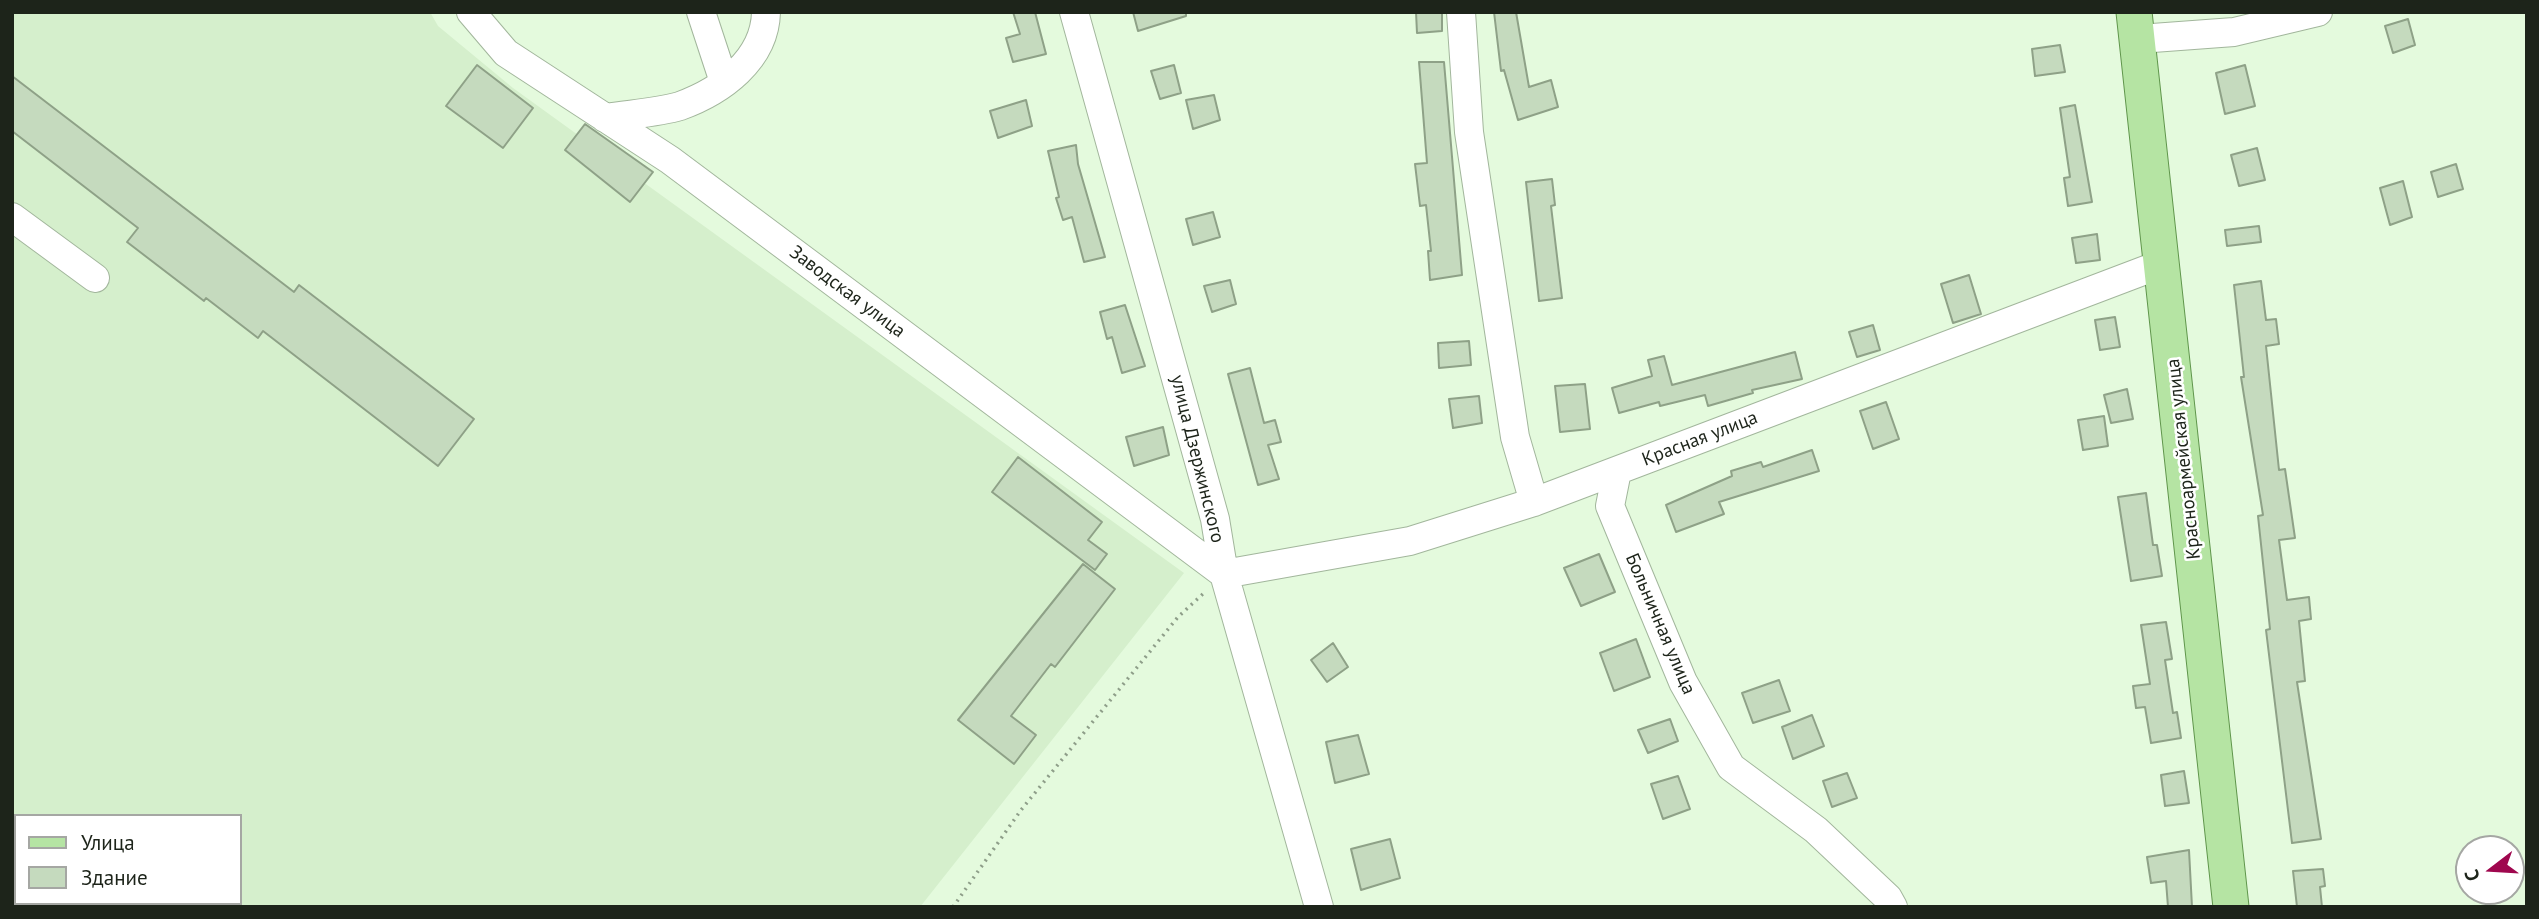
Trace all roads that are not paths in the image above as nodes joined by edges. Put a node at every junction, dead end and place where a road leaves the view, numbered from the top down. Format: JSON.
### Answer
{"nodes":[{"id":1,"x":471,"y":12,"type":"edge"},
{"id":2,"x":701,"y":12,"type":"edge"},
{"id":3,"x":766,"y":12,"type":"edge"},
{"id":4,"x":1074,"y":12,"type":"edge"},
{"id":5,"x":1461,"y":12,"type":"edge"},
{"id":6,"x":2318,"y":12,"type":"edge"},
{"id":7,"x":2137,"y":26,"type":"edge"},
{"id":8,"x":724,"y":82,"type":"junction"},
{"id":9,"x":605,"y":118,"type":"junction"},
{"id":10,"x":12,"y":217,"type":"edge"},
{"id":11,"x":2164,"y":263,"type":"junction"},
{"id":12,"x":94,"y":278,"type":"dead end"},
{"id":13,"x":1617,"y":471,"type":"junction"},
{"id":14,"x":1568,"y":489,"type":"junction"},
{"id":15,"x":1534,"y":502,"type":"junction"},
{"id":16,"x":1610,"y":506,"type":"junction"},
{"id":17,"x":1224,"y":574,"type":"junction"},
{"id":18,"x":1319,"y":907,"type":"edge"},
{"id":19,"x":1893,"y":907,"type":"edge"},
{"id":20,"x":2231,"y":907,"type":"edge"}],
"edges":[{"from":1,"to":9,"type":"street","name":"Заводская улица"},
{"from":2,"to":8,"type":"street"},
{"from":3,"to":8,"type":"street"},
{"from":4,"to":17,"type":"street","name":"улица Дзержинского"},
{"from":5,"to":15,"type":"street"},
{"from":6,"to":7,"type":"street"},
{"from":7,"to":11,"type":"main road","name":"Красноармейская улица"},
{"from":8,"to":9,"type":"street"},
{"from":9,"to":17,"type":"street","name":"Заводская улица"},
{"from":10,"to":12,"type":"street"},
{"from":11,"to":13,"type":"street","name":"Красная улица"},
{"from":11,"to":20,"type":"main road","name":"Красноармейская улица"},
{"from":13,"to":14,"type":"street","name":"Красная улица"},
{"from":13,"to":16,"type":"street"},
{"from":14,"to":15,"type":"street","name":"Красная улица"},
{"from":14,"to":16,"type":"street"},
{"from":15,"to":17,"type":"street","name":"Красная улица"},
{"from":16,"to":19,"type":"street","name":"Больничная улица"},
{"from":17,"to":18,"type":"street","name":"улица Дзержинского"}]}
